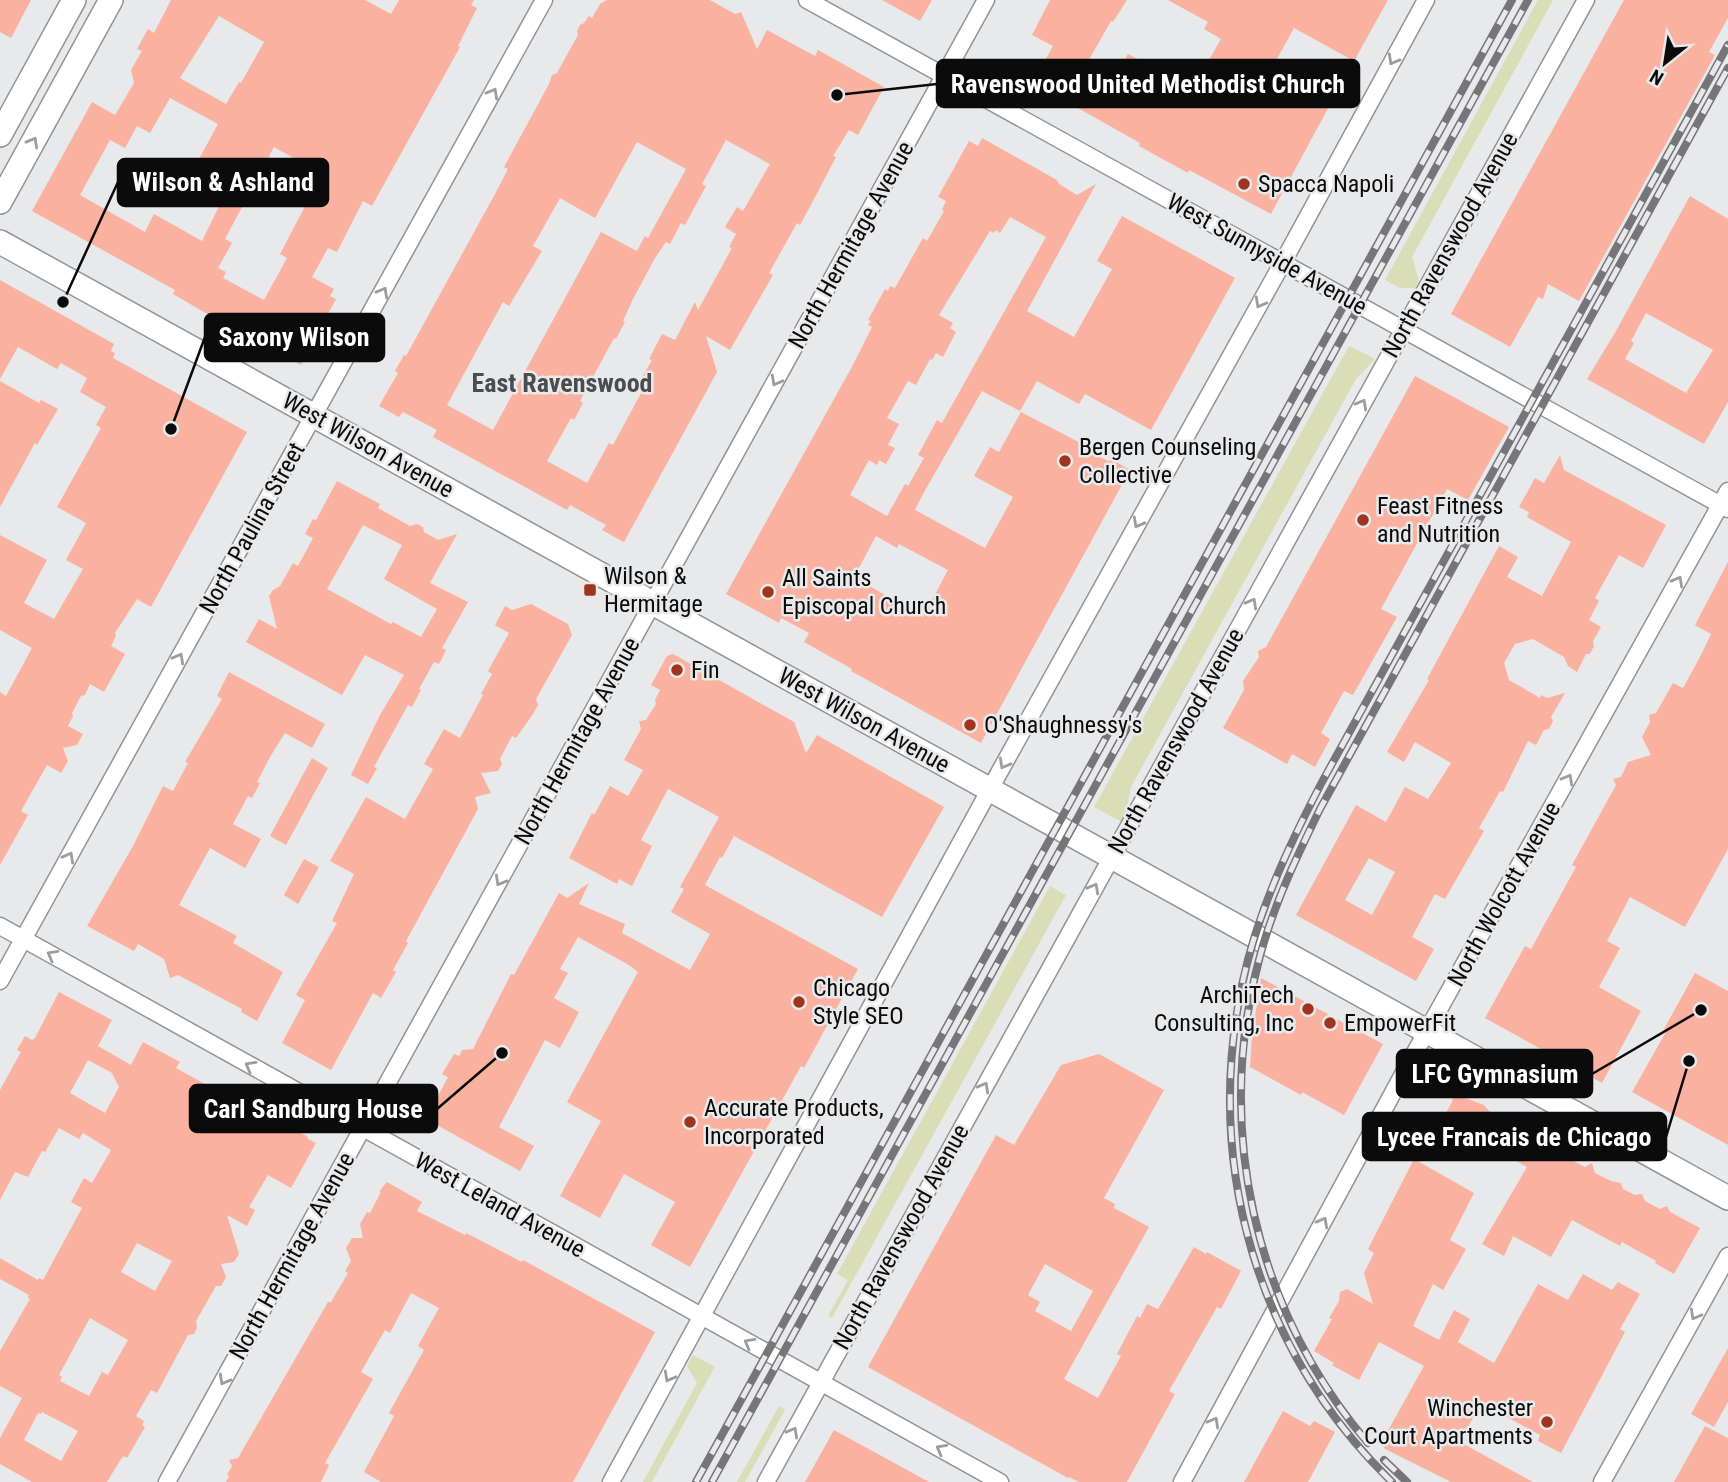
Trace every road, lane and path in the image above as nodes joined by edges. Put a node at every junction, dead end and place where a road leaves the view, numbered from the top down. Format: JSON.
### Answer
{"nodes":[{"id":1,"x":74,"y":0,"type":"edge"},
{"id":2,"x":111,"y":0,"type":"edge"},
{"id":3,"x":544,"y":0,"type":"edge"},
{"id":4,"x":807,"y":0,"type":"edge"},
{"id":5,"x":986,"y":0,"type":"edge"},
{"id":6,"x":1426,"y":0,"type":"edge"},
{"id":7,"x":1586,"y":0,"type":"edge"},
{"id":8,"x":944,"y":76,"type":"junction"},
{"id":9,"x":0,"y":135,"type":"edge"},
{"id":10,"x":0,"y":202,"type":"edge"},
{"id":11,"x":0,"y":242,"type":"edge"},
{"id":12,"x":1283,"y":262,"type":"junction"},
{"id":13,"x":1403,"y":330,"type":"junction"},
{"id":14,"x":314,"y":415,"type":"junction"},
{"id":15,"x":1725,"y":501,"type":"edge"},
{"id":16,"x":653,"y":603,"type":"junction"},
{"id":17,"x":989,"y":789,"type":"junction"},
{"id":18,"x":1111,"y":857,"type":"junction"},
{"id":19,"x":0,"y":926,"type":"edge"},
{"id":20,"x":23,"y":939,"type":"junction"},
{"id":21,"x":0,"y":981,"type":"edge"},
{"id":22,"x":1427,"y":1032,"type":"junction"},
{"id":23,"x":363,"y":1128,"type":"junction"},
{"id":24,"x":1728,"y":1198,"type":"edge"},
{"id":25,"x":1728,"y":1256,"type":"edge"},
{"id":26,"x":702,"y":1318,"type":"junction"},
{"id":27,"x":820,"y":1383,"type":"junction"},
{"id":28,"x":167,"y":1482,"type":"edge"},
{"id":29,"x":611,"y":1482,"type":"edge"},
{"id":30,"x":766,"y":1482,"type":"edge"},
{"id":31,"x":1000,"y":1482,"type":"edge"},
{"id":32,"x":1182,"y":1482,"type":"edge"},
{"id":33,"x":1602,"y":1482,"type":"edge"}],
"edges":[{"from":1,"to":9,"type":"street"},
{"from":10,"to":2,"type":"street","one_way":true},
{"from":14,"to":3,"type":"street","name":"North Paulina Street","one_way":true},
{"from":4,"to":8,"type":"street","name":"West Sunnyside Avenue"},
{"from":5,"to":8,"type":"street","name":"North Hermitage Avenue"},
{"from":6,"to":12,"type":"street","one_way":true},
{"from":7,"to":13,"type":"street","name":"North Ravenswood Avenue"},
{"from":8,"to":12,"type":"street","name":"West Sunnyside Avenue"},
{"from":8,"to":16,"type":"street","name":"North Hermitage Avenue","one_way":true},
{"from":11,"to":14,"type":"street","name":"West Wilson Avenue"},
{"from":12,"to":13,"type":"street","name":"West Sunnyside Avenue"},
{"from":12,"to":17,"type":"street","one_way":true},
{"from":13,"to":15,"type":"street","name":"West Sunnyside Avenue"},
{"from":18,"to":13,"type":"street","name":"North Ravenswood Avenue","one_way":true},
{"from":14,"to":16,"type":"street","name":"West Wilson Avenue"},
{"from":20,"to":14,"type":"street","name":"North Paulina Street","one_way":true},
{"from":22,"to":15,"type":"street","name":"North Wolcott Avenue","one_way":true},
{"from":16,"to":17,"type":"street","name":"West Wilson Avenue"},
{"from":16,"to":23,"type":"street","name":"North Hermitage Avenue","one_way":true},
{"from":17,"to":18,"type":"street","name":"West Wilson Avenue"},
{"from":17,"to":26,"type":"street"},
{"from":18,"to":22,"type":"street","name":"West Wilson Avenue"},
{"from":27,"to":18,"type":"street","name":"North Ravenswood Avenue","one_way":true},
{"from":19,"to":20,"type":"street","name":"West Leland Avenue"},
{"from":20,"to":21,"type":"street","name":"North Paulina Street"},
{"from":23,"to":20,"type":"street","name":"West Leland Avenue","one_way":true},
{"from":22,"to":24,"type":"street","name":"West Wilson Avenue"},
{"from":32,"to":22,"type":"street","name":"North Wolcott Avenue","one_way":true},
{"from":23,"to":26,"type":"street","name":"West Leland Avenue"},
{"from":23,"to":28,"type":"street","name":"North Hermitage Avenue","one_way":true},
{"from":25,"to":33,"type":"street","one_way":true},
{"from":27,"to":26,"type":"street","name":"West Leland Avenue","one_way":true},
{"from":26,"to":29,"type":"street","one_way":true},
{"from":30,"to":27,"type":"street","name":"North Ravenswood Avenue","one_way":true},
{"from":31,"to":27,"type":"street","name":"West Leland Avenue","one_way":true}]}
